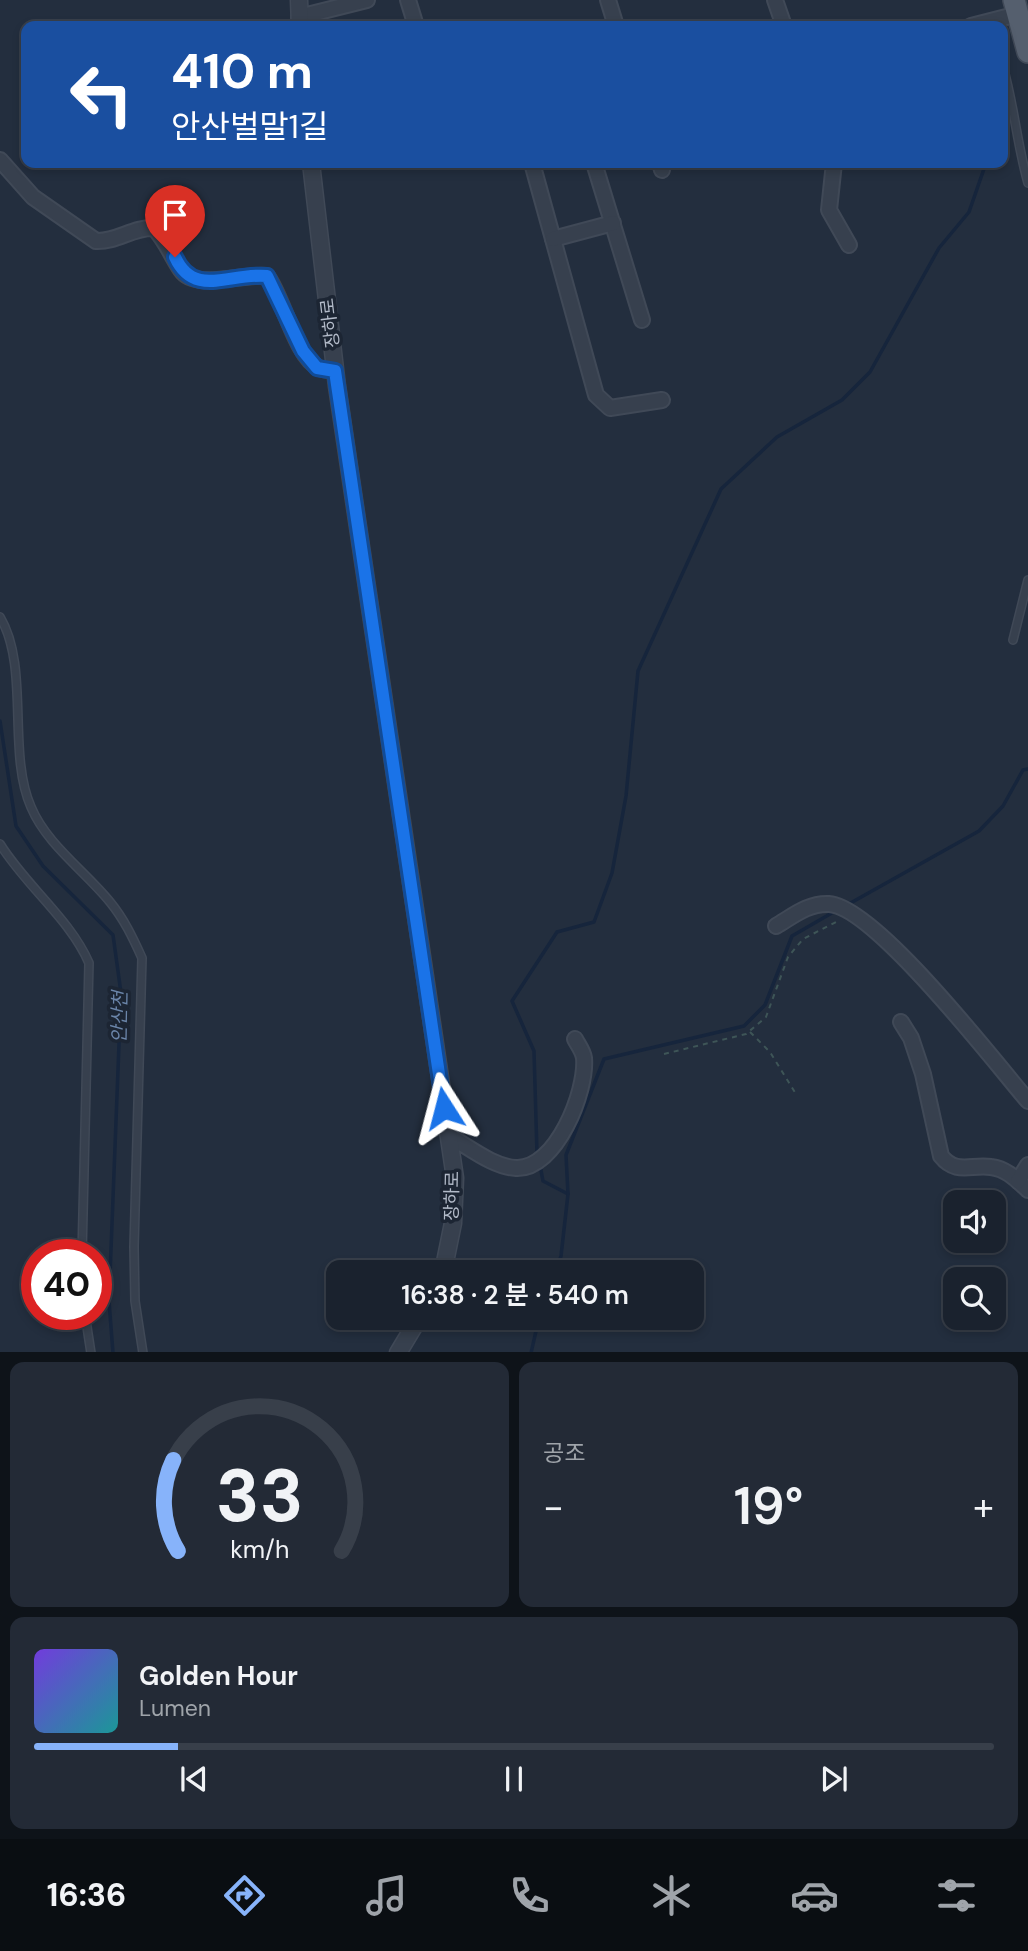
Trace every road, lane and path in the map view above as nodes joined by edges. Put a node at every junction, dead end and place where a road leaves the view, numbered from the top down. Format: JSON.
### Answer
{"nodes":[{"id":1,"x":299,"y":0,"type":"edge"},
{"id":2,"x":367,"y":0,"type":"edge"},
{"id":3,"x":408,"y":0,"type":"edge"},
{"id":4,"x":608,"y":0,"type":"edge"},
{"id":5,"x":775,"y":0,"type":"edge"},
{"id":6,"x":1016,"y":7,"type":"edge"},
{"id":7,"x":300,"y":21,"type":"edge"},
{"id":8,"x":303,"y":21,"type":"edge"},
{"id":9,"x":414,"y":21,"type":"edge"},
{"id":10,"x":614,"y":21,"type":"edge"},
{"id":11,"x":782,"y":21,"type":"edge"},
{"id":12,"x":995,"y":21,"type":"edge"},
{"id":13,"x":1028,"y":52,"type":"edge"},
{"id":14,"x":1008,"y":85,"type":"edge"},
{"id":15,"x":0,"y":160,"type":"edge"},
{"id":16,"x":312,"y":168,"type":"edge"},
{"id":17,"x":533,"y":168,"type":"edge"},
{"id":18,"x":596,"y":168,"type":"edge"},
{"id":19,"x":833,"y":168,"type":"edge"},
{"id":20,"x":1028,"y":183,"type":"edge"},
{"id":21,"x":613,"y":223,"type":"junction"},
{"id":22,"x":553,"y":239,"type":"junction"},
{"id":23,"x":849,"y":245,"type":"dead end"},
{"id":24,"x":642,"y":320,"type":"dead end"},
{"id":25,"x":335,"y":371,"type":"junction"},
{"id":26,"x":662,"y":400,"type":"dead end"},
{"id":27,"x":1028,"y":580,"type":"edge"},
{"id":28,"x":0,"y":617,"type":"edge"},
{"id":29,"x":1013,"y":640,"type":"dead end"},
{"id":30,"x":0,"y":844,"type":"edge"},
{"id":31,"x":852,"y":913,"type":"junction"},
{"id":32,"x":776,"y":926,"type":"dead end"},
{"id":33,"x":901,"y":1022,"type":"dead end"},
{"id":34,"x":749,"y":1031,"type":"junction"},
{"id":35,"x":575,"y":1039,"type":"dead end"},
{"id":36,"x":664,"y":1054,"type":"dead end"},
{"id":37,"x":796,"y":1094,"type":"dead end"},
{"id":38,"x":1028,"y":1101,"type":"edge"},
{"id":39,"x":449,"y":1136,"type":"junction"},
{"id":40,"x":1028,"y":1165,"type":"edge"},
{"id":41,"x":1023,"y":1185,"type":"edge"},
{"id":42,"x":82,"y":1239,"type":"edge"},
{"id":43,"x":445,"y":1260,"type":"edge"},
{"id":44,"x":87,"y":1330,"type":"edge"},
{"id":45,"x":412,"y":1330,"type":"edge"},
{"id":46,"x":91,"y":1352,"type":"edge"},
{"id":47,"x":144,"y":1352,"type":"edge"},
{"id":48,"x":399,"y":1352,"type":"edge"}],
"edges":[{"from":1,"to":7,"type":"street"},
{"from":2,"to":8,"type":"street"},
{"from":3,"to":9,"type":"street"},
{"from":4,"to":10,"type":"street"},
{"from":5,"to":11,"type":"street"},
{"from":6,"to":12,"type":"street"},
{"from":6,"to":13,"type":"main road"},
{"from":14,"to":20,"type":"lane"},
{"from":15,"to":25,"type":"street"},
{"from":16,"to":25,"type":"street","name":"장하로"},
{"from":17,"to":22,"type":"street"},
{"from":18,"to":21,"type":"street"},
{"from":19,"to":23,"type":"street"},
{"from":21,"to":22,"type":"street"},
{"from":21,"to":24,"type":"street"},
{"from":22,"to":26,"type":"street"},
{"from":25,"to":39,"type":"street","name":"장하로"},
{"from":27,"to":29,"type":"lane"},
{"from":28,"to":47,"type":"lane"},
{"from":30,"to":42,"type":"lane"},
{"from":31,"to":32,"type":"street"},
{"from":31,"to":34,"type":"path"},
{"from":31,"to":38,"type":"street"},
{"from":33,"to":41,"type":"street"},
{"from":34,"to":36,"type":"path"},
{"from":34,"to":37,"type":"path"},
{"from":35,"to":39,"type":"street"},
{"from":39,"to":43,"type":"street","name":"장하로"},
{"from":40,"to":41,"type":"street"},
{"from":44,"to":46,"type":"lane"},
{"from":45,"to":48,"type":"street"}]}
